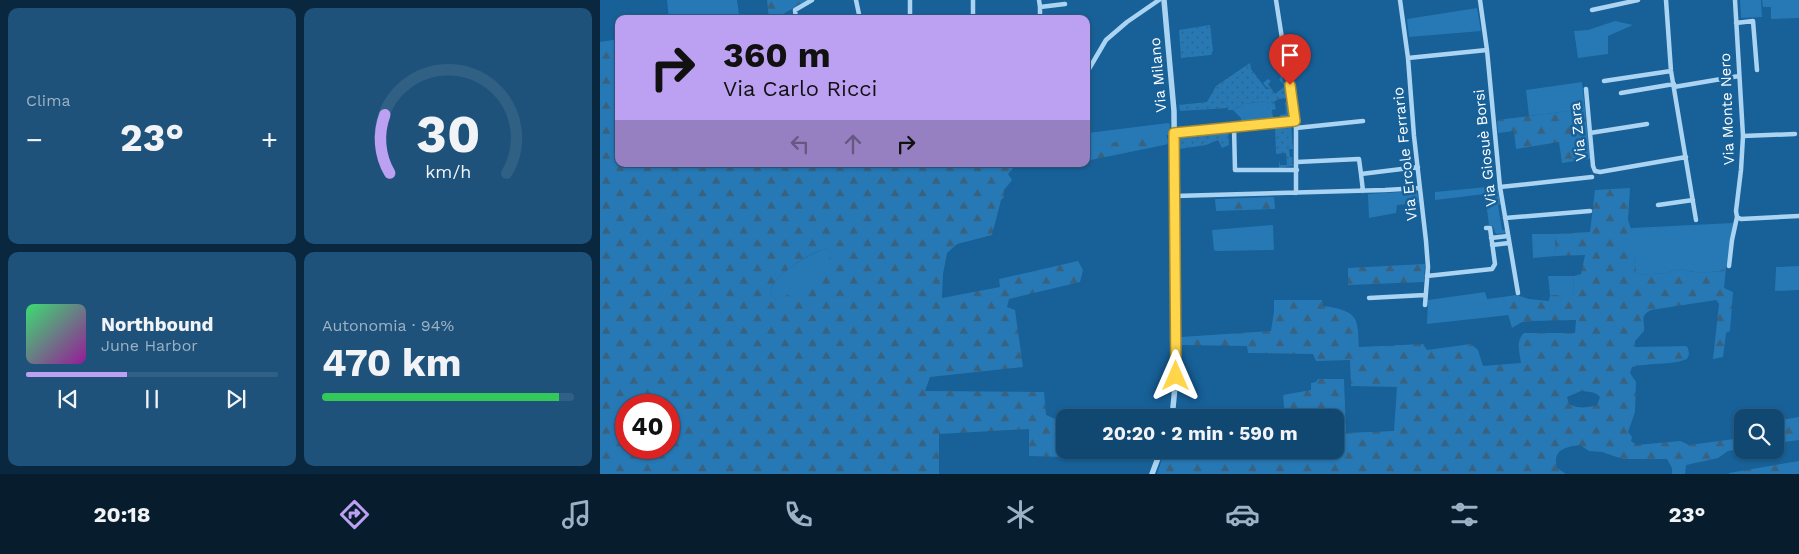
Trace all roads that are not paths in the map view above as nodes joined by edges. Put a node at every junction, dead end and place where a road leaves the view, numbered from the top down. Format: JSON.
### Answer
{"nodes":[{"id":1,"x":812,"y":0,"type":"edge"},
{"id":2,"x":856,"y":0,"type":"edge"},
{"id":3,"x":910,"y":0,"type":"edge"},
{"id":4,"x":972,"y":0,"type":"edge"},
{"id":5,"x":1039,"y":0,"type":"edge"},
{"id":6,"x":1159,"y":0,"type":"edge"},
{"id":7,"x":1164,"y":0,"type":"edge"},
{"id":8,"x":1276,"y":0,"type":"edge"},
{"id":9,"x":1400,"y":0,"type":"edge"},
{"id":10,"x":1480,"y":0,"type":"edge"},
{"id":11,"x":1638,"y":0,"type":"edge"},
{"id":12,"x":1666,"y":0,"type":"edge"},
{"id":13,"x":1735,"y":0,"type":"edge"},
{"id":14,"x":1065,"y":4,"type":"dead end"},
{"id":15,"x":1040,"y":7,"type":"junction"},
{"id":16,"x":1592,"y":10,"type":"dead end"},
{"id":17,"x":796,"y":15,"type":"edge"},
{"id":18,"x":859,"y":15,"type":"edge"},
{"id":19,"x":910,"y":15,"type":"edge"},
{"id":20,"x":973,"y":15,"type":"edge"},
{"id":21,"x":1040,"y":15,"type":"edge"},
{"id":22,"x":1736,"y":23,"type":"junction"},
{"id":23,"x":1487,"y":50,"type":"junction"},
{"id":24,"x":1408,"y":58,"type":"junction"},
{"id":25,"x":1090,"y":67,"type":"edge"},
{"id":26,"x":1758,"y":70,"type":"dead end"},
{"id":27,"x":1671,"y":71,"type":"junction"},
{"id":28,"x":1740,"y":76,"type":"junction"},
{"id":29,"x":1604,"y":82,"type":"dead end"},
{"id":30,"x":1674,"y":86,"type":"junction"},
{"id":31,"x":1586,"y":89,"type":"dead end"},
{"id":32,"x":1621,"y":94,"type":"dead end"},
{"id":33,"x":1363,"y":120,"type":"dead end"},
{"id":34,"x":1295,"y":121,"type":"junction"},
{"id":35,"x":1647,"y":124,"type":"dead end"},
{"id":36,"x":1234,"y":127,"type":"junction"},
{"id":37,"x":1296,"y":128,"type":"junction"},
{"id":38,"x":1174,"y":133,"type":"junction"},
{"id":39,"x":1590,"y":133,"type":"junction"},
{"id":40,"x":1795,"y":134,"type":"dead end"},
{"id":41,"x":1743,"y":136,"type":"junction"},
{"id":42,"x":1686,"y":157,"type":"junction"},
{"id":43,"x":1297,"y":162,"type":"junction"},
{"id":44,"x":1418,"y":167,"type":"junction"},
{"id":45,"x":1297,"y":170,"type":"junction"},
{"id":46,"x":1361,"y":174,"type":"junction"},
{"id":47,"x":1592,"y":177,"type":"dead end"},
{"id":48,"x":1500,"y":187,"type":"junction"},
{"id":49,"x":1420,"y":188,"type":"junction"},
{"id":50,"x":1363,"y":191,"type":"junction"},
{"id":51,"x":1296,"y":193,"type":"junction"},
{"id":52,"x":1174,"y":196,"type":"junction"},
{"id":53,"x":1693,"y":200,"type":"junction"},
{"id":54,"x":1658,"y":205,"type":"dead end"},
{"id":55,"x":1590,"y":210,"type":"dead end"},
{"id":56,"x":1799,"y":216,"type":"edge"},
{"id":57,"x":1737,"y":217,"type":"junction"},
{"id":58,"x":1505,"y":218,"type":"junction"},
{"id":59,"x":1696,"y":220,"type":"dead end"},
{"id":60,"x":1486,"y":228,"type":"dead end"},
{"id":61,"x":1508,"y":236,"type":"junction"},
{"id":62,"x":1491,"y":238,"type":"junction"},
{"id":63,"x":1509,"y":242,"type":"junction"},
{"id":64,"x":1492,"y":245,"type":"junction"},
{"id":65,"x":1729,"y":266,"type":"dead end"},
{"id":66,"x":1427,"y":276,"type":"junction"},
{"id":67,"x":1518,"y":294,"type":"dead end"},
{"id":68,"x":1425,"y":295,"type":"junction"},
{"id":69,"x":1369,"y":298,"type":"dead end"},
{"id":70,"x":1425,"y":306,"type":"dead end"},
{"id":71,"x":1173,"y":409,"type":"edge"},
{"id":72,"x":1158,"y":459,"type":"edge"},
{"id":73,"x":1152,"y":474,"type":"edge"}],
"edges":[{"from":1,"to":17,"type":"street"},
{"from":2,"to":18,"type":"street"},
{"from":3,"to":19,"type":"street"},
{"from":4,"to":20,"type":"street"},
{"from":5,"to":15,"type":"street"},
{"from":6,"to":25,"type":"street"},
{"from":7,"to":38,"type":"street","name":"Via Milano"},
{"from":8,"to":34,"type":"street"},
{"from":9,"to":24,"type":"street","name":"Via Ercole Ferrario"},
{"from":10,"to":23,"type":"street","name":"Via Giosuè Borsi"},
{"from":11,"to":16,"type":"street"},
{"from":12,"to":27,"type":"street"},
{"from":13,"to":22,"type":"street","name":"Via Monte Nero"},
{"from":14,"to":15,"type":"street"},
{"from":15,"to":21,"type":"street"},
{"from":22,"to":26,"type":"street"},
{"from":22,"to":28,"type":"street","name":"Via Monte Nero"},
{"from":23,"to":24,"type":"street"},
{"from":23,"to":48,"type":"street","name":"Via Giosuè Borsi"},
{"from":24,"to":44,"type":"street","name":"Via Ercole Ferrario"},
{"from":27,"to":29,"type":"street"},
{"from":27,"to":30,"type":"street"},
{"from":28,"to":30,"type":"street"},
{"from":28,"to":41,"type":"street","name":"Via Monte Nero"},
{"from":30,"to":32,"type":"street"},
{"from":30,"to":42,"type":"street"},
{"from":31,"to":39,"type":"street","name":"Via Zara"},
{"from":33,"to":37,"type":"street"},
{"from":34,"to":36,"type":"street"},
{"from":34,"to":37,"type":"street"},
{"from":35,"to":39,"type":"street"},
{"from":36,"to":38,"type":"street"},
{"from":36,"to":45,"type":"street"},
{"from":37,"to":43,"type":"street"},
{"from":38,"to":52,"type":"street","name":"Via Milano"},
{"from":39,"to":42,"type":"street","name":"Via Zara"},
{"from":40,"to":41,"type":"street"},
{"from":41,"to":57,"type":"street","name":"Via Monte Nero"},
{"from":42,"to":53,"type":"street"},
{"from":43,"to":45,"type":"street"},
{"from":43,"to":46,"type":"street"},
{"from":44,"to":46,"type":"street"},
{"from":44,"to":49,"type":"street","name":"Via Ercole Ferrario"},
{"from":45,"to":51,"type":"street"},
{"from":46,"to":50,"type":"street"},
{"from":47,"to":48,"type":"street"},
{"from":48,"to":58,"type":"street","name":"Via Giosuè Borsi"},
{"from":49,"to":50,"type":"street"},
{"from":49,"to":66,"type":"street","name":"Via Ercole Ferrario"},
{"from":50,"to":51,"type":"street"},
{"from":51,"to":52,"type":"street"},
{"from":52,"to":71,"type":"street","name":"Via Milano"},
{"from":53,"to":54,"type":"street"},
{"from":53,"to":59,"type":"street"},
{"from":55,"to":58,"type":"street"},
{"from":56,"to":57,"type":"street"},
{"from":57,"to":65,"type":"street","name":"Via Monte Nero"},
{"from":58,"to":61,"type":"street","name":"Via Giosuè Borsi"},
{"from":60,"to":62,"type":"street"},
{"from":61,"to":62,"type":"street"},
{"from":61,"to":63,"type":"street","name":"Via Giosuè Borsi"},
{"from":62,"to":64,"type":"street"},
{"from":63,"to":64,"type":"street"},
{"from":63,"to":67,"type":"street","name":"Via Giosuè Borsi"},
{"from":64,"to":66,"type":"street"},
{"from":66,"to":68,"type":"street","name":"Via Ercole Ferrario"},
{"from":68,"to":69,"type":"street"},
{"from":68,"to":70,"type":"street","name":"Via Ercole Ferrario"},
{"from":72,"to":73,"type":"street"}]}
